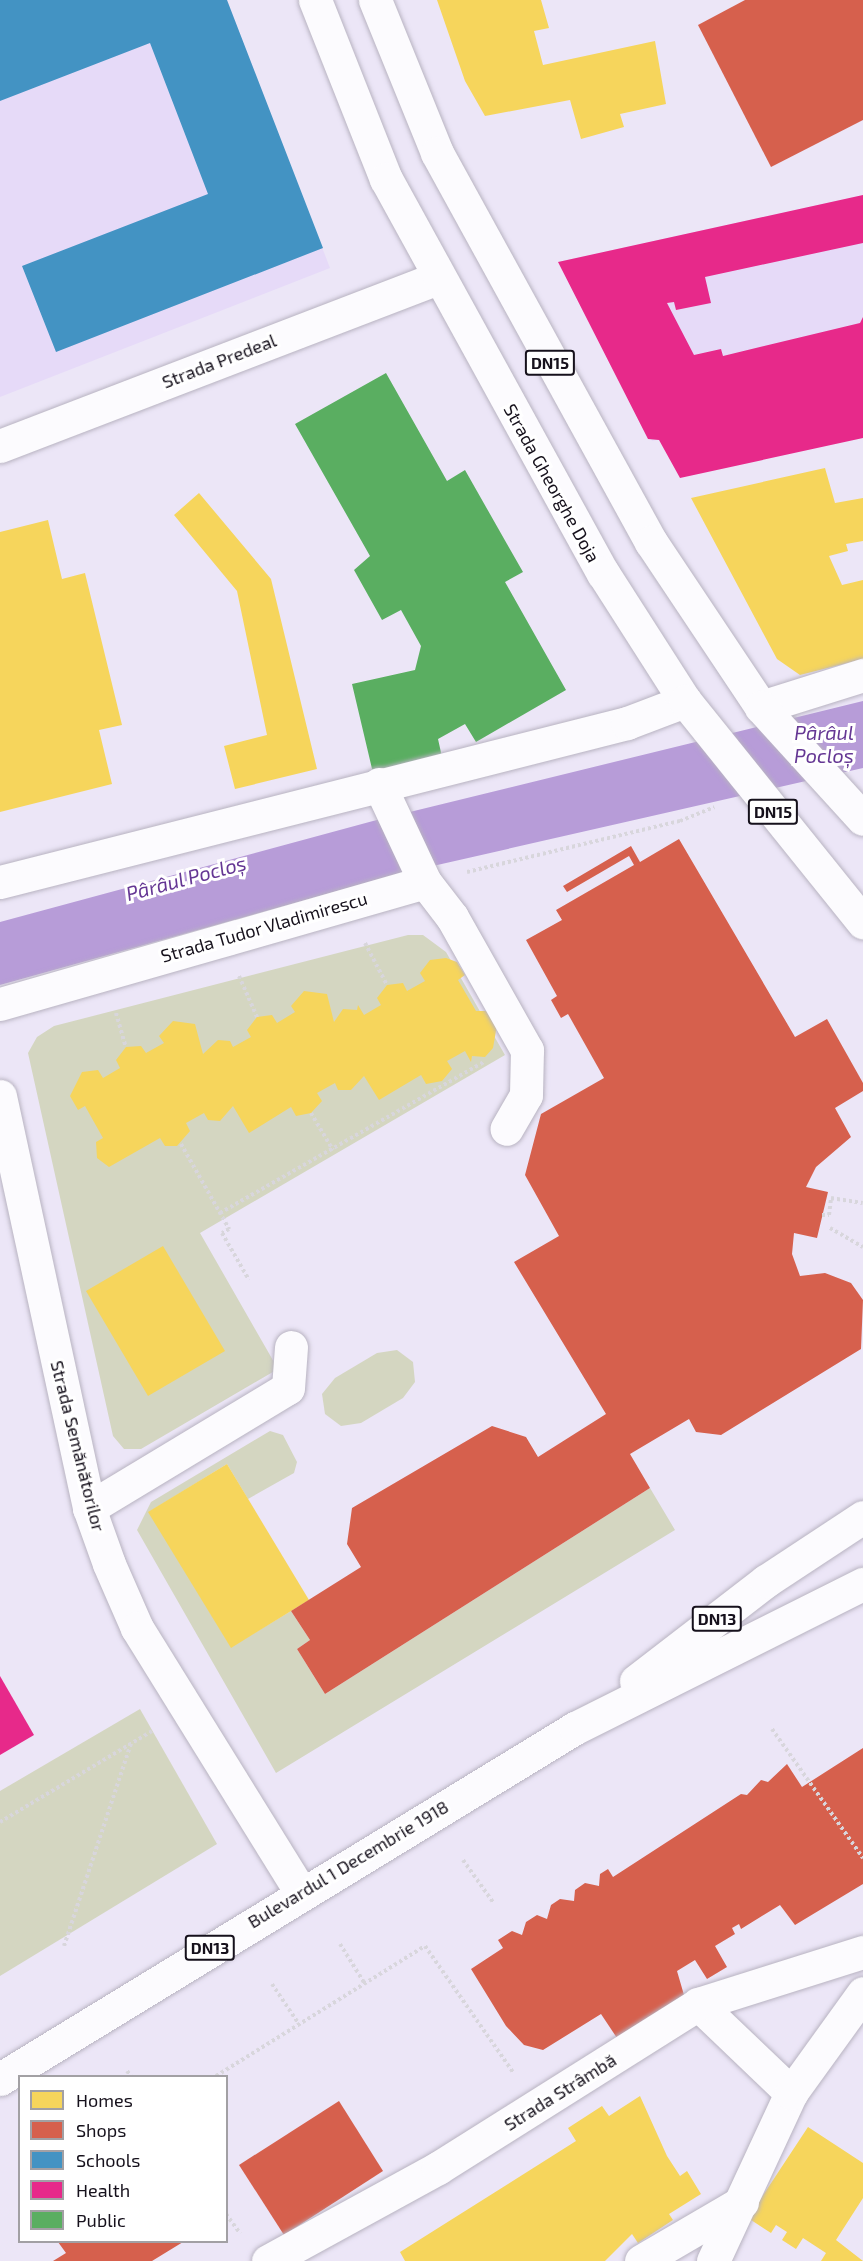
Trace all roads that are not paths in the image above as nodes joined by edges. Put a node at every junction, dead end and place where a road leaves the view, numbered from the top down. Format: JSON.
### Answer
{"nodes":[{"id":1,"x":315,"y":0,"type":"edge"},
{"id":2,"x":375,"y":0,"type":"edge"},
{"id":3,"x":438,"y":278,"type":"junction"},
{"id":4,"x":0,"y":446,"type":"edge"},
{"id":5,"x":863,"y":675,"type":"edge"},
{"id":6,"x":685,"y":701,"type":"junction"},
{"id":7,"x":761,"y":707,"type":"junction"},
{"id":8,"x":379,"y":784,"type":"junction"},
{"id":9,"x":863,"y":819,"type":"edge"},
{"id":10,"x":0,"y":882,"type":"edge"},
{"id":11,"x":426,"y":882,"type":"junction"},
{"id":12,"x":863,"y":922,"type":"edge"},
{"id":13,"x":0,"y":1004,"type":"edge"},
{"id":14,"x":0,"y":1096,"type":"edge"},
{"id":15,"x":506,"y":1129,"type":"dead end"},
{"id":16,"x":291,"y":1347,"type":"dead end"},
{"id":17,"x":89,"y":1508,"type":"junction"},
{"id":18,"x":863,"y":1517,"type":"edge"},
{"id":19,"x":863,"y":1584,"type":"edge"},
{"id":20,"x":575,"y":1728,"type":"junction"},
{"id":21,"x":300,"y":1892,"type":"junction"},
{"id":22,"x":863,"y":1952,"type":"edge"},
{"id":23,"x":863,"y":1993,"type":"edge"},
{"id":24,"x":698,"y":2004,"type":"junction"},
{"id":25,"x":0,"y":2079,"type":"edge"},
{"id":26,"x":790,"y":2093,"type":"junction"},
{"id":27,"x":742,"y":2202,"type":"junction"},
{"id":28,"x":268,"y":2261,"type":"edge"},
{"id":29,"x":641,"y":2261,"type":"edge"},
{"id":30,"x":712,"y":2261,"type":"edge"}],
"edges":[{"from":1,"to":3,"type":"street","name":"Strada Gheorghe Doja","number":"DN15"},
{"from":2,"to":7,"type":"street","number":"DN15"},
{"from":3,"to":4,"type":"street","name":"Strada Predeal"},
{"from":3,"to":6,"type":"street","name":"Strada Gheorghe Doja","number":"DN15"},
{"from":5,"to":7,"type":"street"},
{"from":6,"to":8,"type":"street"},
{"from":6,"to":12,"type":"street","name":"Strada Gheorghe Doja","number":"DN15"},
{"from":7,"to":9,"type":"street","number":"DN15"},
{"from":8,"to":10,"type":"street"},
{"from":8,"to":11,"type":"street"},
{"from":11,"to":13,"type":"street","name":"Strada Tudor Vladimirescu"},
{"from":11,"to":15,"type":"street"},
{"from":14,"to":17,"type":"street","name":"Strada Semănătorilor"},
{"from":16,"to":17,"type":"street"},
{"from":17,"to":21,"type":"street","name":"Strada Semănătorilor"},
{"from":18,"to":20,"type":"street","name":"Bulevardul 1 Decembrie 1918","number":"DN13"},
{"from":19,"to":20,"type":"street","name":"Bulevardul 1 Decembrie 1918","number":"DN13"},
{"from":20,"to":21,"type":"street","name":"Bulevardul 1 Decembrie 1918","number":"DN13"},
{"from":21,"to":25,"type":"street","name":"Bulevardul 1 Decembrie 1918","number":"DN13"},
{"from":22,"to":24,"type":"street","name":"Strada Strâmbă"},
{"from":23,"to":26,"type":"street"},
{"from":24,"to":26,"type":"street"},
{"from":24,"to":28,"type":"street","name":"Strada Strâmbă"},
{"from":26,"to":27,"type":"street"},
{"from":27,"to":29,"type":"street"},
{"from":27,"to":30,"type":"street"}]}
